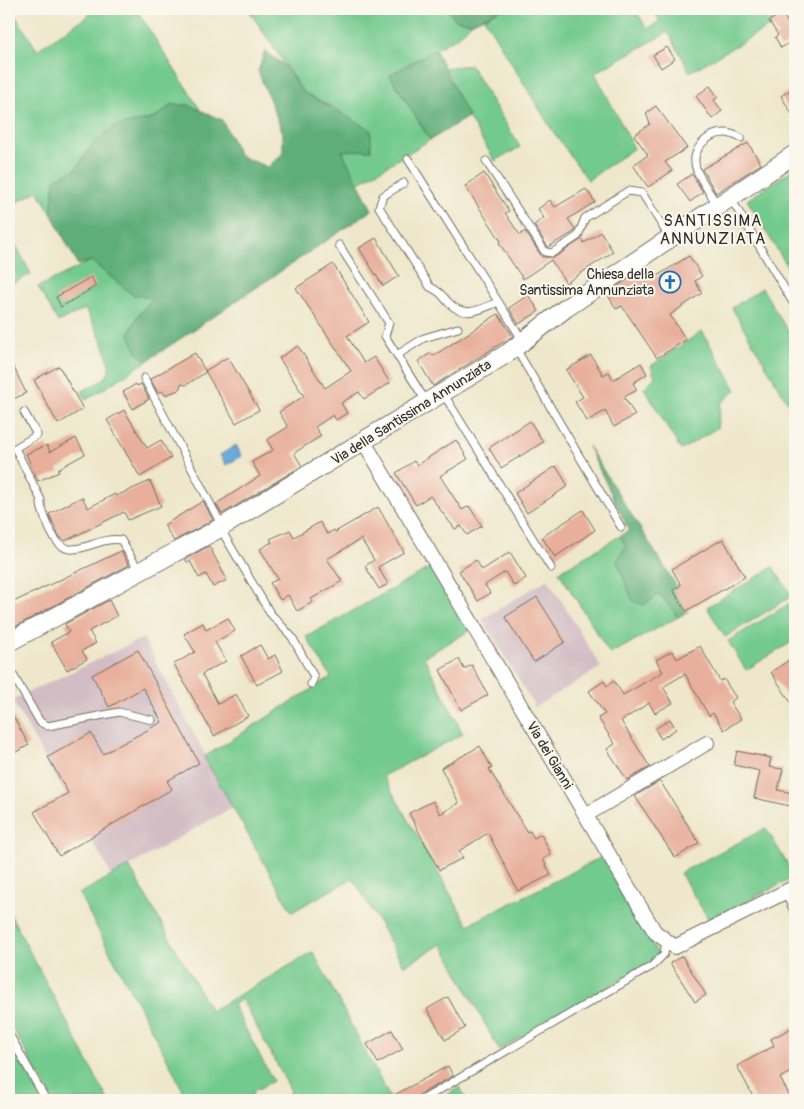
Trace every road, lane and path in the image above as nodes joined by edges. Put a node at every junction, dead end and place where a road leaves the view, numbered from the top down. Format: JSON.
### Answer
{"nodes":[{"id":1,"x":741,"y":138,"type":"dead end"},
{"id":2,"x":795,"y":154,"type":"edge"},
{"id":3,"x":408,"y":159,"type":"dead end"},
{"id":4,"x":486,"y":160,"type":"dead end"},
{"id":5,"x":404,"y":183,"type":"dead end"},
{"id":6,"x":724,"y":201,"type":"junction"},
{"id":7,"x":669,"y":238,"type":"junction"},
{"id":8,"x":339,"y":245,"type":"dead end"},
{"id":9,"x":498,"y":302,"type":"junction"},
{"id":10,"x":795,"y":306,"type":"edge"},
{"id":11,"x":458,"y":328,"type":"dead end"},
{"id":12,"x":519,"y":344,"type":"junction"},
{"id":13,"x":397,"y":356,"type":"junction"},
{"id":14,"x":144,"y":378,"type":"dead end"},
{"id":15,"x":443,"y":393,"type":"junction"},
{"id":16,"x":427,"y":403,"type":"junction"},
{"id":17,"x":24,"y":412,"type":"dead end"},
{"id":18,"x":364,"y":442,"type":"junction"},
{"id":19,"x":221,"y":527,"type":"junction"},
{"id":20,"x":621,"y":527,"type":"dead end"},
{"id":21,"x":551,"y":568,"type":"dead end"},
{"id":22,"x":139,"y":571,"type":"junction"},
{"id":23,"x":9,"y":642,"type":"edge"},
{"id":24,"x":9,"y":668,"type":"edge"},
{"id":25,"x":311,"y":684,"type":"dead end"},
{"id":26,"x":152,"y":720,"type":"dead end"},
{"id":27,"x":707,"y":742,"type":"dead end"},
{"id":28,"x":586,"y":815,"type":"junction"},
{"id":29,"x":790,"y":890,"type":"edge"},
{"id":30,"x":795,"y":913,"type":"edge"},
{"id":31,"x":666,"y":940,"type":"junction"},
{"id":32,"x":9,"y":1034,"type":"edge"},
{"id":33,"x":46,"y":1100,"type":"edge"},
{"id":34,"x":422,"y":1100,"type":"edge"}],
"edges":[{"from":1,"to":6,"type":"lane"},
{"from":2,"to":6,"type":"street","name":"Via della Santissima Annunziata"},
{"from":3,"to":9,"type":"lane"},
{"from":4,"to":7,"type":"lane"},
{"from":5,"to":9,"type":"lane"},
{"from":6,"to":7,"type":"street","name":"Via della Santissima Annunziata"},
{"from":6,"to":10,"type":"lane"},
{"from":7,"to":12,"type":"street","name":"Via della Santissima Annunziata"},
{"from":8,"to":13,"type":"lane"},
{"from":9,"to":12,"type":"lane"},
{"from":11,"to":13,"type":"lane"},
{"from":12,"to":15,"type":"street","name":"Via della Santissima Annunziata"},
{"from":12,"to":20,"type":"lane"},
{"from":13,"to":16,"type":"lane"},
{"from":14,"to":19,"type":"lane"},
{"from":15,"to":16,"type":"street","name":"Via della Santissima Annunziata"},
{"from":15,"to":21,"type":"lane"},
{"from":16,"to":18,"type":"street","name":"Via della Santissima Annunziata"},
{"from":17,"to":22,"type":"lane"},
{"from":18,"to":19,"type":"street","name":"Via della Santissima Annunziata"},
{"from":18,"to":28,"type":"street","name":"Via dei Gianni"},
{"from":19,"to":22,"type":"street","name":"Via della Santissima Annunziata"},
{"from":19,"to":25,"type":"lane"},
{"from":22,"to":23,"type":"street","name":"Via della Santissima Annunziata"},
{"from":24,"to":26,"type":"lane"},
{"from":27,"to":28,"type":"street"},
{"from":28,"to":31,"type":"street","name":"Via dei Gianni"},
{"from":29,"to":30,"type":"lane"},
{"from":29,"to":31,"type":"street"},
{"from":31,"to":34,"type":"lane"},
{"from":32,"to":33,"type":"lane"}]}
